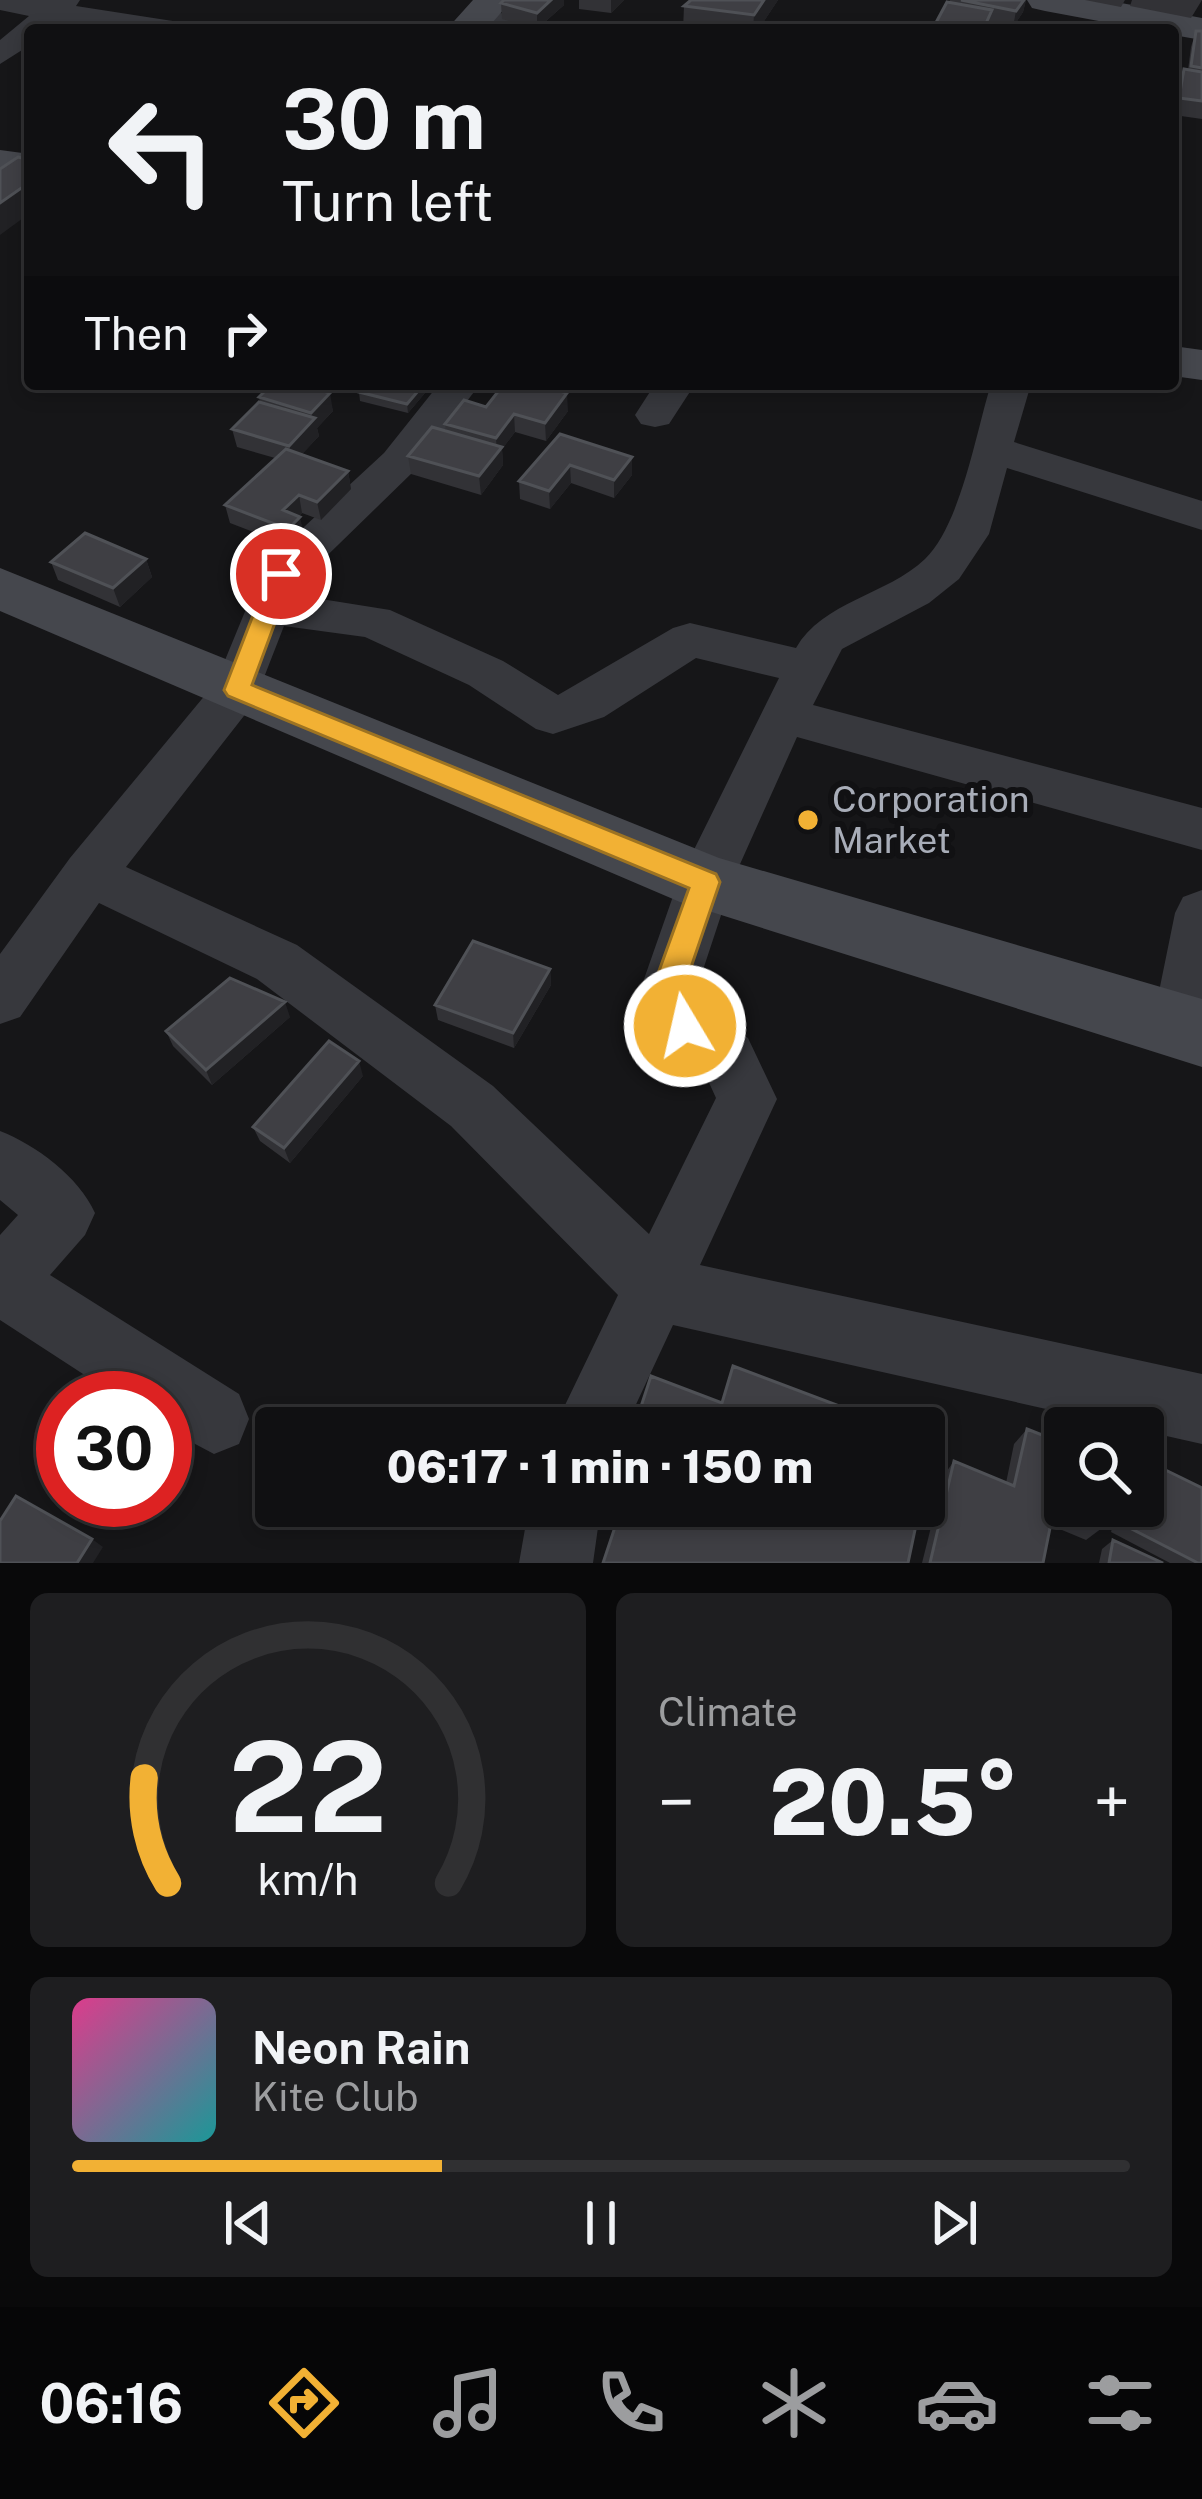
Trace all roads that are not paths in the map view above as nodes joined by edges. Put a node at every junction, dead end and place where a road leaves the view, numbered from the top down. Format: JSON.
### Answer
{"nodes":[{"id":1,"x":1045,"y":0,"type":"edge"},
{"id":2,"x":0,"y":2,"type":"edge"},
{"id":3,"x":56,"y":7,"type":"edge"},
{"id":4,"x":479,"y":16,"type":"edge"},
{"id":5,"x":156,"y":24,"type":"edge"},
{"id":6,"x":515,"y":24,"type":"edge"},
{"id":7,"x":1175,"y":24,"type":"edge"},
{"id":8,"x":24,"y":34,"type":"edge"},
{"id":9,"x":0,"y":55,"type":"edge"},
{"id":10,"x":455,"y":390,"type":"edge"},
{"id":11,"x":1009,"y":390,"type":"edge"},
{"id":12,"x":992,"y":449,"type":"junction"},
{"id":13,"x":1202,"y":516,"type":"edge"},
{"id":14,"x":0,"y":588,"type":"edge"},
{"id":15,"x":268,"y":608,"type":"junction"},
{"id":16,"x":809,"y":668,"type":"junction"},
{"id":17,"x":237,"y":690,"type":"junction"},
{"id":18,"x":783,"y":715,"type":"junction"},
{"id":19,"x":1202,"y":829,"type":"edge"},
{"id":20,"x":89,"y":874,"type":"junction"},
{"id":21,"x":705,"y":882,"type":"junction"},
{"id":22,"x":1202,"y":913,"type":"edge"},
{"id":23,"x":0,"y":999,"type":"edge"},
{"id":24,"x":1191,"y":1029,"type":"edge"},
{"id":25,"x":0,"y":1160,"type":"edge"},
{"id":26,"x":1,"y":1282,"type":"edge"},
{"id":27,"x":659,"y":1289,"type":"junction"},
{"id":28,"x":600,"y":1407,"type":"edge"},
{"id":29,"x":1202,"y":1409,"type":"edge"},
{"id":30,"x":214,"y":1419,"type":"dead end"},
{"id":31,"x":562,"y":1527,"type":"edge"},
{"id":32,"x":556,"y":1563,"type":"edge"}],
"edges":[{"from":1,"to":7,"type":"street"},
{"from":2,"to":3,"type":"street"},
{"from":3,"to":5,"type":"street"},
{"from":4,"to":6,"type":"street"},
{"from":8,"to":9,"type":"street"},
{"from":10,"to":15,"type":"street"},
{"from":11,"to":12,"type":"street"},
{"from":12,"to":13,"type":"street"},
{"from":12,"to":16,"type":"street"},
{"from":14,"to":17,"type":"street"},
{"from":15,"to":16,"type":"street"},
{"from":15,"to":17,"type":"street"},
{"from":16,"to":18,"type":"street"},
{"from":17,"to":20,"type":"street"},
{"from":17,"to":21,"type":"street"},
{"from":18,"to":19,"type":"street"},
{"from":18,"to":21,"type":"street"},
{"from":20,"to":23,"type":"street"},
{"from":20,"to":27,"type":"street"},
{"from":21,"to":24,"type":"street"},
{"from":21,"to":27,"type":"street"},
{"from":22,"to":24,"type":"street"},
{"from":25,"to":26,"type":"street"},
{"from":26,"to":30,"type":"street"},
{"from":27,"to":28,"type":"street"},
{"from":27,"to":29,"type":"street"},
{"from":31,"to":32,"type":"street"}]}
